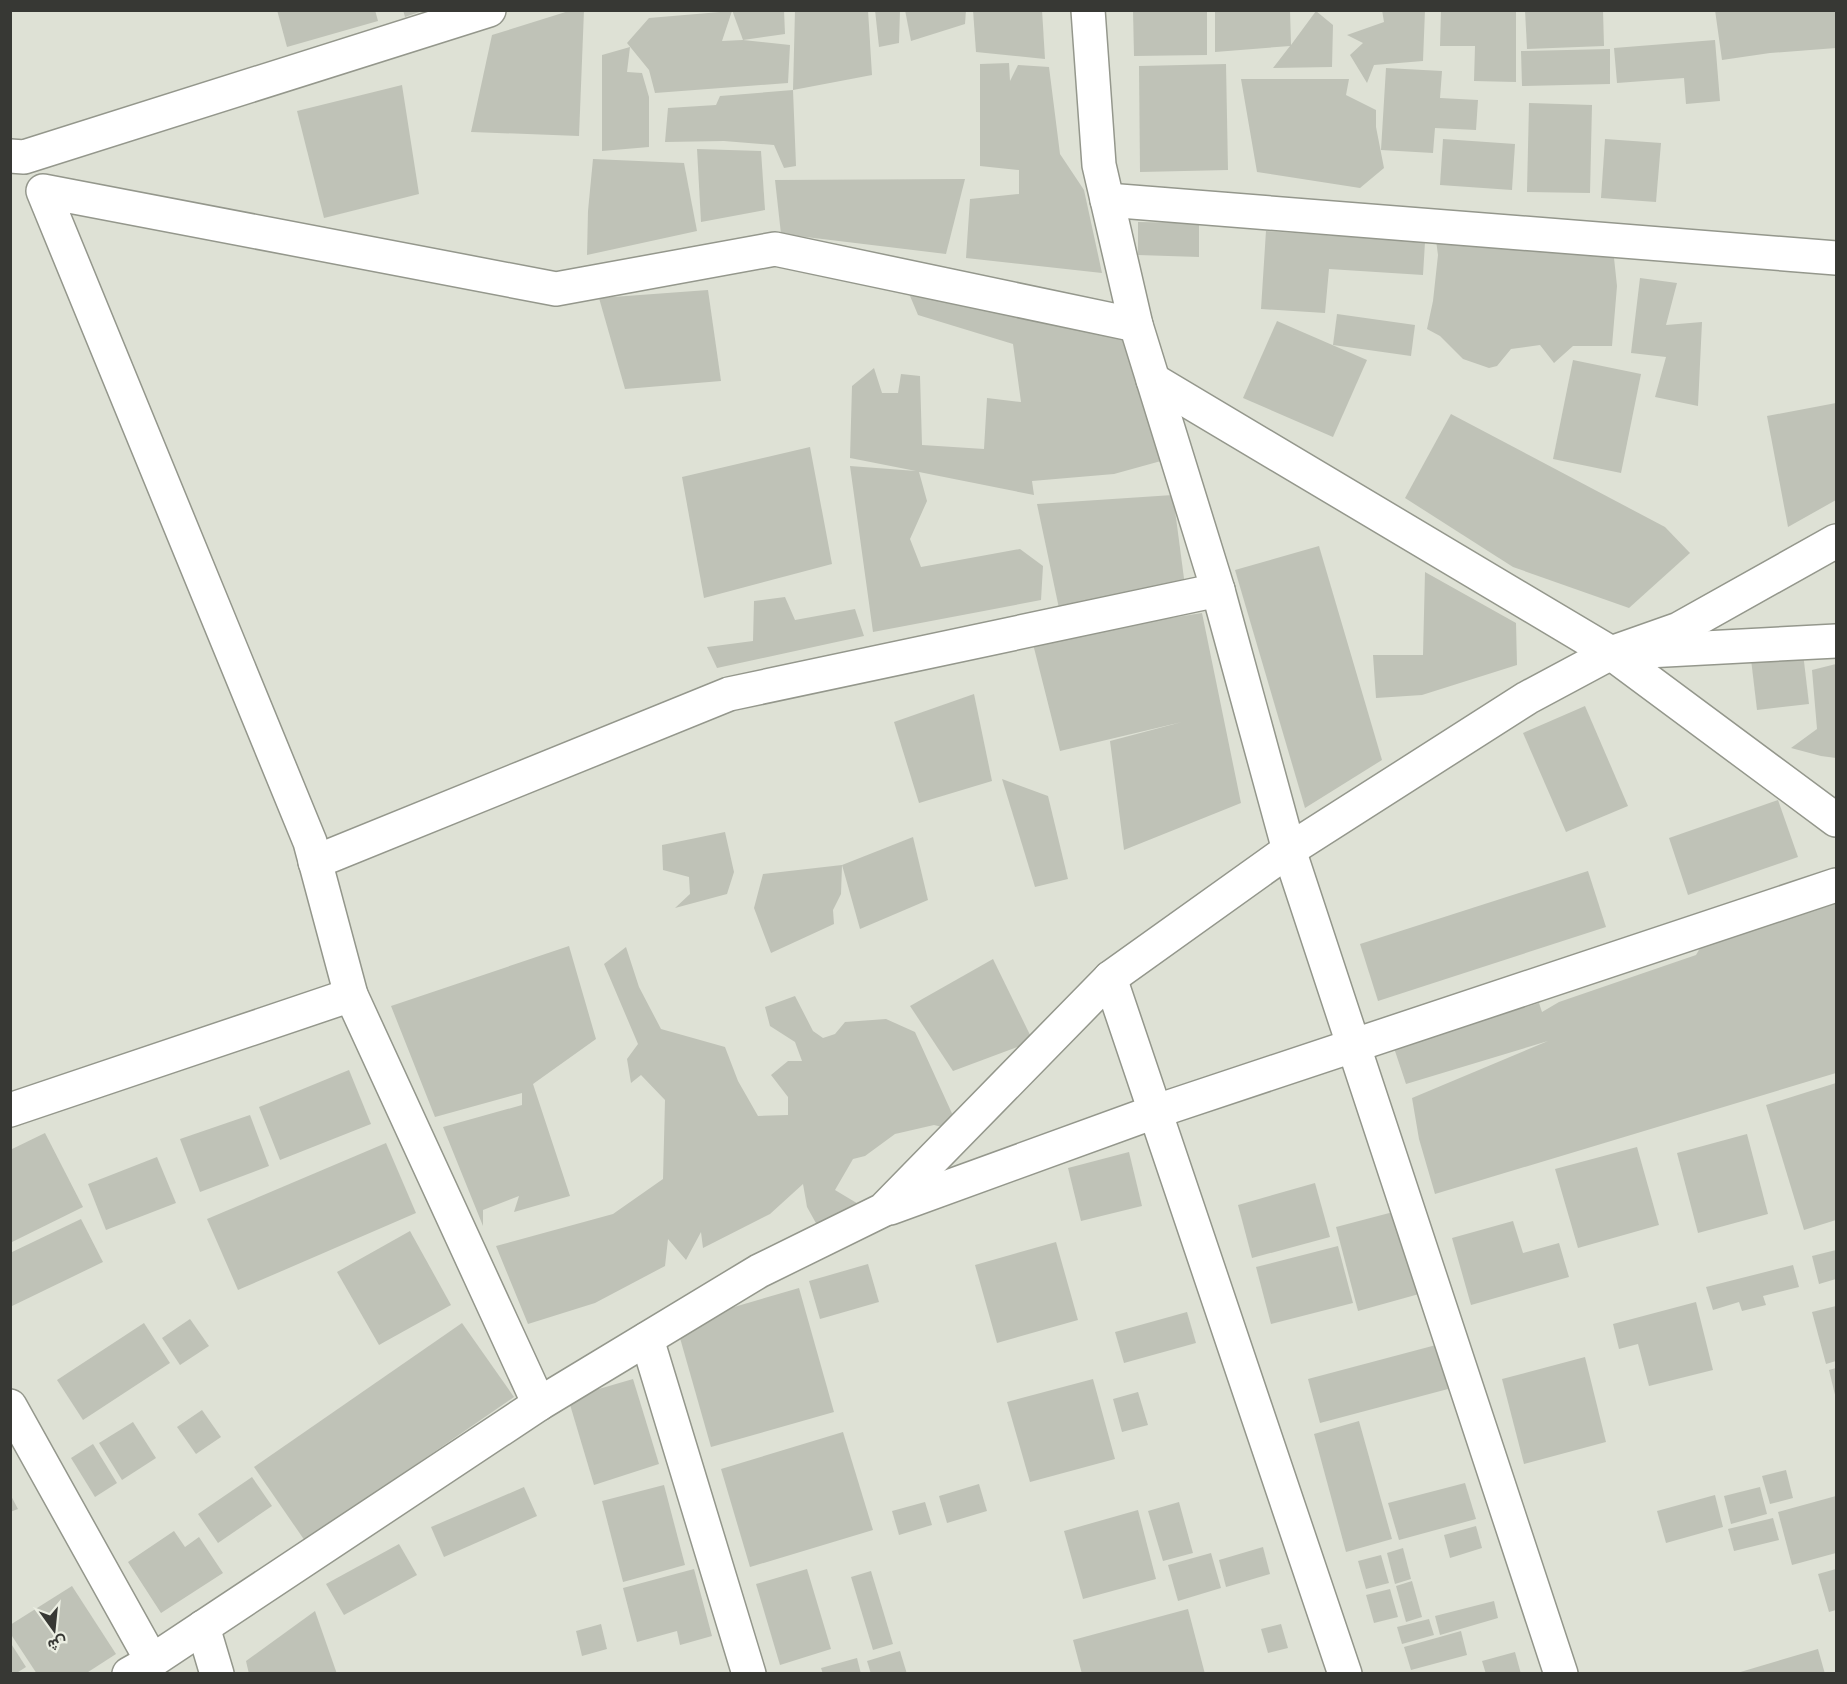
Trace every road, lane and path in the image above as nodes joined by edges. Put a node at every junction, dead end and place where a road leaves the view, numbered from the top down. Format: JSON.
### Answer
{"nodes":[{"id":1,"x":489,"y":10,"type":"edge"},
{"id":2,"x":1088,"y":10,"type":"edge"},
{"id":3,"x":17,"y":157,"type":"edge"},
{"id":4,"x":43,"y":191,"type":"junction"},
{"id":5,"x":1107,"y":200,"type":"junction"},
{"id":6,"x":1836,"y":258,"type":"edge"},
{"id":7,"x":1136,"y":325,"type":"junction"},
{"id":8,"x":1153,"y":380,"type":"junction"},
{"id":9,"x":1836,"y":541,"type":"edge"},
{"id":10,"x":1218,"y":590,"type":"junction"},
{"id":11,"x":1836,"y":641,"type":"edge"},
{"id":12,"x":1611,"y":653,"type":"junction"},
{"id":13,"x":1836,"y":820,"type":"edge"},
{"id":14,"x":1289,"y":850,"type":"junction"},
{"id":15,"x":315,"y":862,"type":"junction"},
{"id":16,"x":1836,"y":885,"type":"edge"},
{"id":17,"x":1110,"y":978,"type":"junction"},
{"id":18,"x":351,"y":995,"type":"junction"},
{"id":19,"x":1353,"y":1046,"type":"junction"},
{"id":20,"x":10,"y":1110,"type":"edge"},
{"id":21,"x":1154,"y":1112,"type":"junction"},
{"id":22,"x":883,"y":1210,"type":"junction"},
{"id":23,"x":647,"y":1339,"type":"junction"},
{"id":24,"x":539,"y":1404,"type":"junction"},
{"id":25,"x":10,"y":1406,"type":"edge"},
{"id":26,"x":203,"y":1627,"type":"junction"},
{"id":27,"x":141,"y":1667,"type":"edge"},
{"id":28,"x":217,"y":1674,"type":"edge"},
{"id":29,"x":749,"y":1674,"type":"edge"},
{"id":30,"x":1345,"y":1674,"type":"edge"},
{"id":31,"x":1561,"y":1674,"type":"edge"}],
"edges":[{"from":1,"to":3,"type":"street"},
{"from":2,"to":5,"type":"street"},
{"from":3,"to":4,"type":"street"},
{"from":4,"to":7,"type":"street"},
{"from":4,"to":15,"type":"street"},
{"from":5,"to":6,"type":"street"},
{"from":5,"to":7,"type":"street"},
{"from":7,"to":8,"type":"street"},
{"from":8,"to":10,"type":"street"},
{"from":8,"to":12,"type":"street"},
{"from":9,"to":12,"type":"street"},
{"from":10,"to":14,"type":"street"},
{"from":10,"to":15,"type":"street"},
{"from":11,"to":12,"type":"street"},
{"from":12,"to":13,"type":"street"},
{"from":12,"to":14,"type":"street"},
{"from":14,"to":17,"type":"street"},
{"from":14,"to":19,"type":"street"},
{"from":15,"to":18,"type":"street"},
{"from":16,"to":19,"type":"street"},
{"from":17,"to":21,"type":"street"},
{"from":17,"to":22,"type":"street"},
{"from":18,"to":20,"type":"street"},
{"from":18,"to":24,"type":"street"},
{"from":19,"to":21,"type":"street"},
{"from":19,"to":31,"type":"street"},
{"from":21,"to":22,"type":"street"},
{"from":21,"to":30,"type":"street"},
{"from":22,"to":23,"type":"street"},
{"from":23,"to":24,"type":"street"},
{"from":23,"to":29,"type":"street"},
{"from":24,"to":26,"type":"street"},
{"from":25,"to":27,"type":"street"},
{"from":26,"to":27,"type":"street"},
{"from":26,"to":28,"type":"street"}]}
